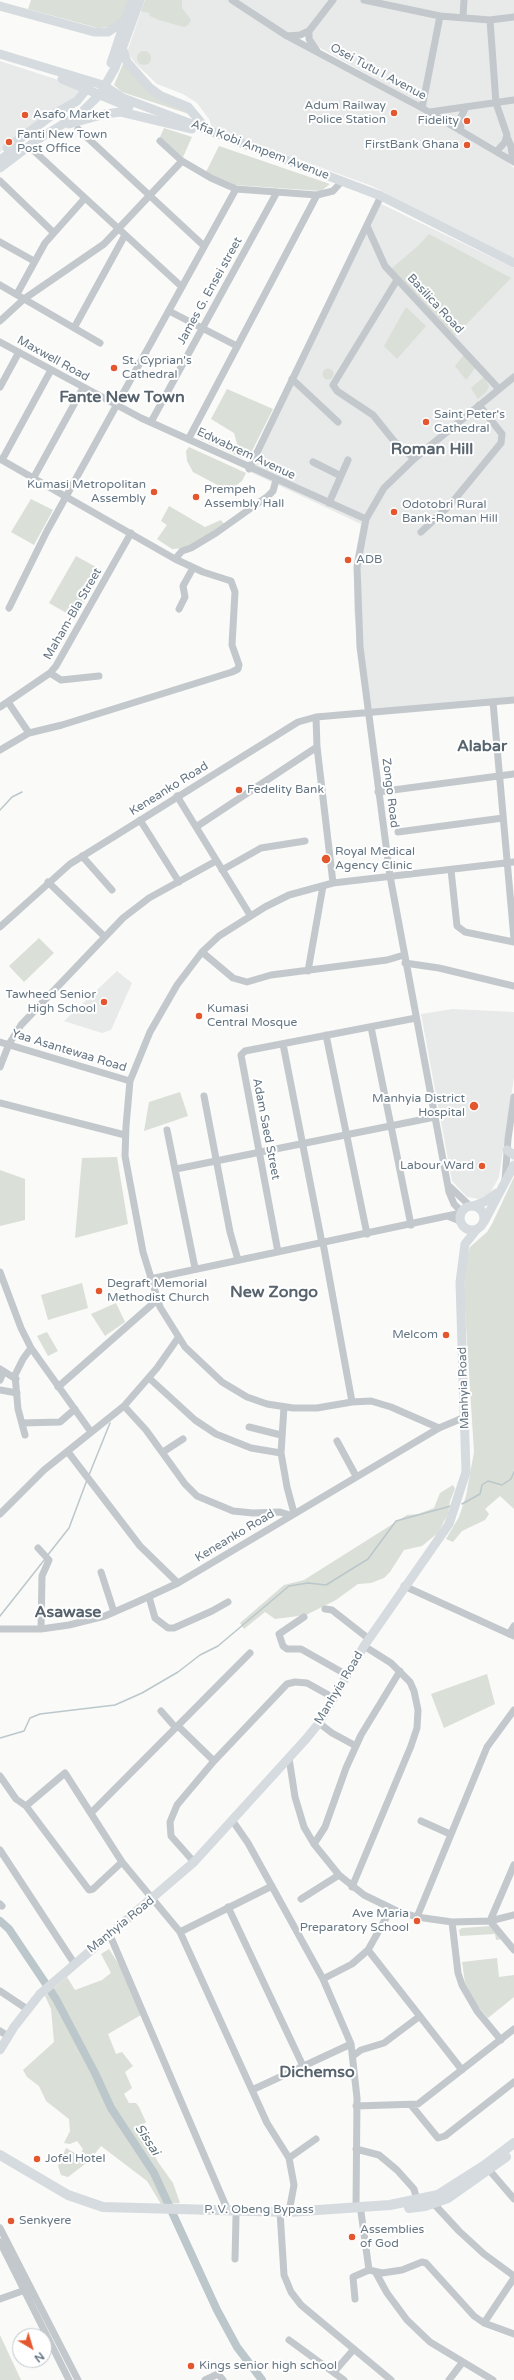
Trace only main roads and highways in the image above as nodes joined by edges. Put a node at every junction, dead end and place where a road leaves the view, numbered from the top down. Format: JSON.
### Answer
{"nodes":[{"id":1,"x":135,"y":2,"type":"edge"},
{"id":2,"x":0,"y":6,"type":"edge"},
{"id":3,"x":124,"y":21,"type":"junction"},
{"id":4,"x":123,"y":50,"type":"junction"},
{"id":5,"x":0,"y":54,"type":"edge"},
{"id":6,"x":0,"y":58,"type":"edge"},
{"id":7,"x":94,"y":82,"type":"junction"},
{"id":8,"x":87,"y":90,"type":"junction"},
{"id":9,"x":78,"y":111,"type":"junction"},
{"id":10,"x":55,"y":129,"type":"junction"},
{"id":11,"x":192,"y":129,"type":"junction"},
{"id":12,"x":208,"y":131,"type":"junction"},
{"id":13,"x":36,"y":138,"type":"junction"},
{"id":14,"x":0,"y":154,"type":"edge"},
{"id":15,"x":0,"y":160,"type":"edge"},
{"id":16,"x":0,"y":168,"type":"edge"},
{"id":17,"x":341,"y":183,"type":"junction"},
{"id":18,"x":380,"y":198,"type":"junction"},
{"id":19,"x":514,"y":263,"type":"edge"},
{"id":20,"x":514,"y":268,"type":"edge"},
{"id":21,"x":514,"y":1165,"type":"edge"},
{"id":22,"x":503,"y":1185,"type":"junction"},
{"id":23,"x":472,"y":1206,"type":"junction"},
{"id":24,"x":461,"y":1218,"type":"junction"},
{"id":25,"x":479,"y":1227,"type":"junction"},
{"id":26,"x":465,"y":1244,"type":"junction"},
{"id":27,"x":0,"y":2050,"type":"edge"},
{"id":28,"x":514,"y":2143,"type":"edge"},
{"id":29,"x":514,"y":2151,"type":"edge"},
{"id":30,"x":0,"y":2155,"type":"edge"},
{"id":31,"x":0,"y":2160,"type":"edge"},
{"id":32,"x":359,"y":2210,"type":"junction"},
{"id":33,"x":171,"y":2212,"type":"junction"}],
"edges":[{"from":1,"to":3,"type":"main road"},
{"from":1,"to":4,"type":"main road"},
{"from":2,"to":3,"type":"main road"},
{"from":3,"to":9,"type":"main road"},
{"from":4,"to":9,"type":"main road"},
{"from":4,"to":12,"type":"main road"},
{"from":5,"to":7,"type":"main road","name":"Afia Kobi Ampem Avenue"},
{"from":6,"to":8,"type":"main road","name":"Afia Kobi Ampem Avenue"},
{"from":7,"to":8,"type":"main road"},
{"from":7,"to":12,"type":"main road","name":"Afia Kobi Ampem Avenue"},
{"from":8,"to":11,"type":"main road","name":"Afia Kobi Ampem Avenue"},
{"from":8,"to":14,"type":"main road"},
{"from":9,"to":10,"type":"main road"},
{"from":9,"to":13,"type":"main road"},
{"from":10,"to":11,"type":"main road"},
{"from":10,"to":13,"type":"main road"},
{"from":11,"to":17,"type":"main road","name":"Afia Kobi Ampem Avenue"},
{"from":12,"to":17,"type":"main road","name":"Afia Kobi Ampem Avenue"},
{"from":13,"to":15,"type":"main road"},
{"from":13,"to":16,"type":"main road"},
{"from":17,"to":18,"type":"main road","name":"Afia Kobi Ampem Avenue"},
{"from":18,"to":19,"type":"main road","name":"Afia Kobi Ampem Avenue"},
{"from":18,"to":20,"type":"main road","name":"Afia Kobi Ampem Avenue"},
{"from":21,"to":22,"type":"main road"},
{"from":22,"to":23,"type":"main road"},
{"from":22,"to":25,"type":"main road"},
{"from":23,"to":24,"type":"main road"},
{"from":23,"to":25,"type":"main road"},
{"from":24,"to":25,"type":"main road"},
{"from":24,"to":26,"type":"main road","name":"Manhyia Road"},
{"from":25,"to":26,"type":"main road"},
{"from":26,"to":27,"type":"main road","name":"Manhyia Road"},
{"from":28,"to":32,"type":"highway","name":"P. V. Obeng Bypass"},
{"from":29,"to":32,"type":"highway","name":"P. V. Obeng Bypass"},
{"from":30,"to":33,"type":"highway","name":"P. V. Obeng Bypass"},
{"from":31,"to":33,"type":"highway","name":"P. V. Obeng Bypass"},
{"from":32,"to":33,"type":"highway","name":"P. V. Obeng Bypass"}]}
